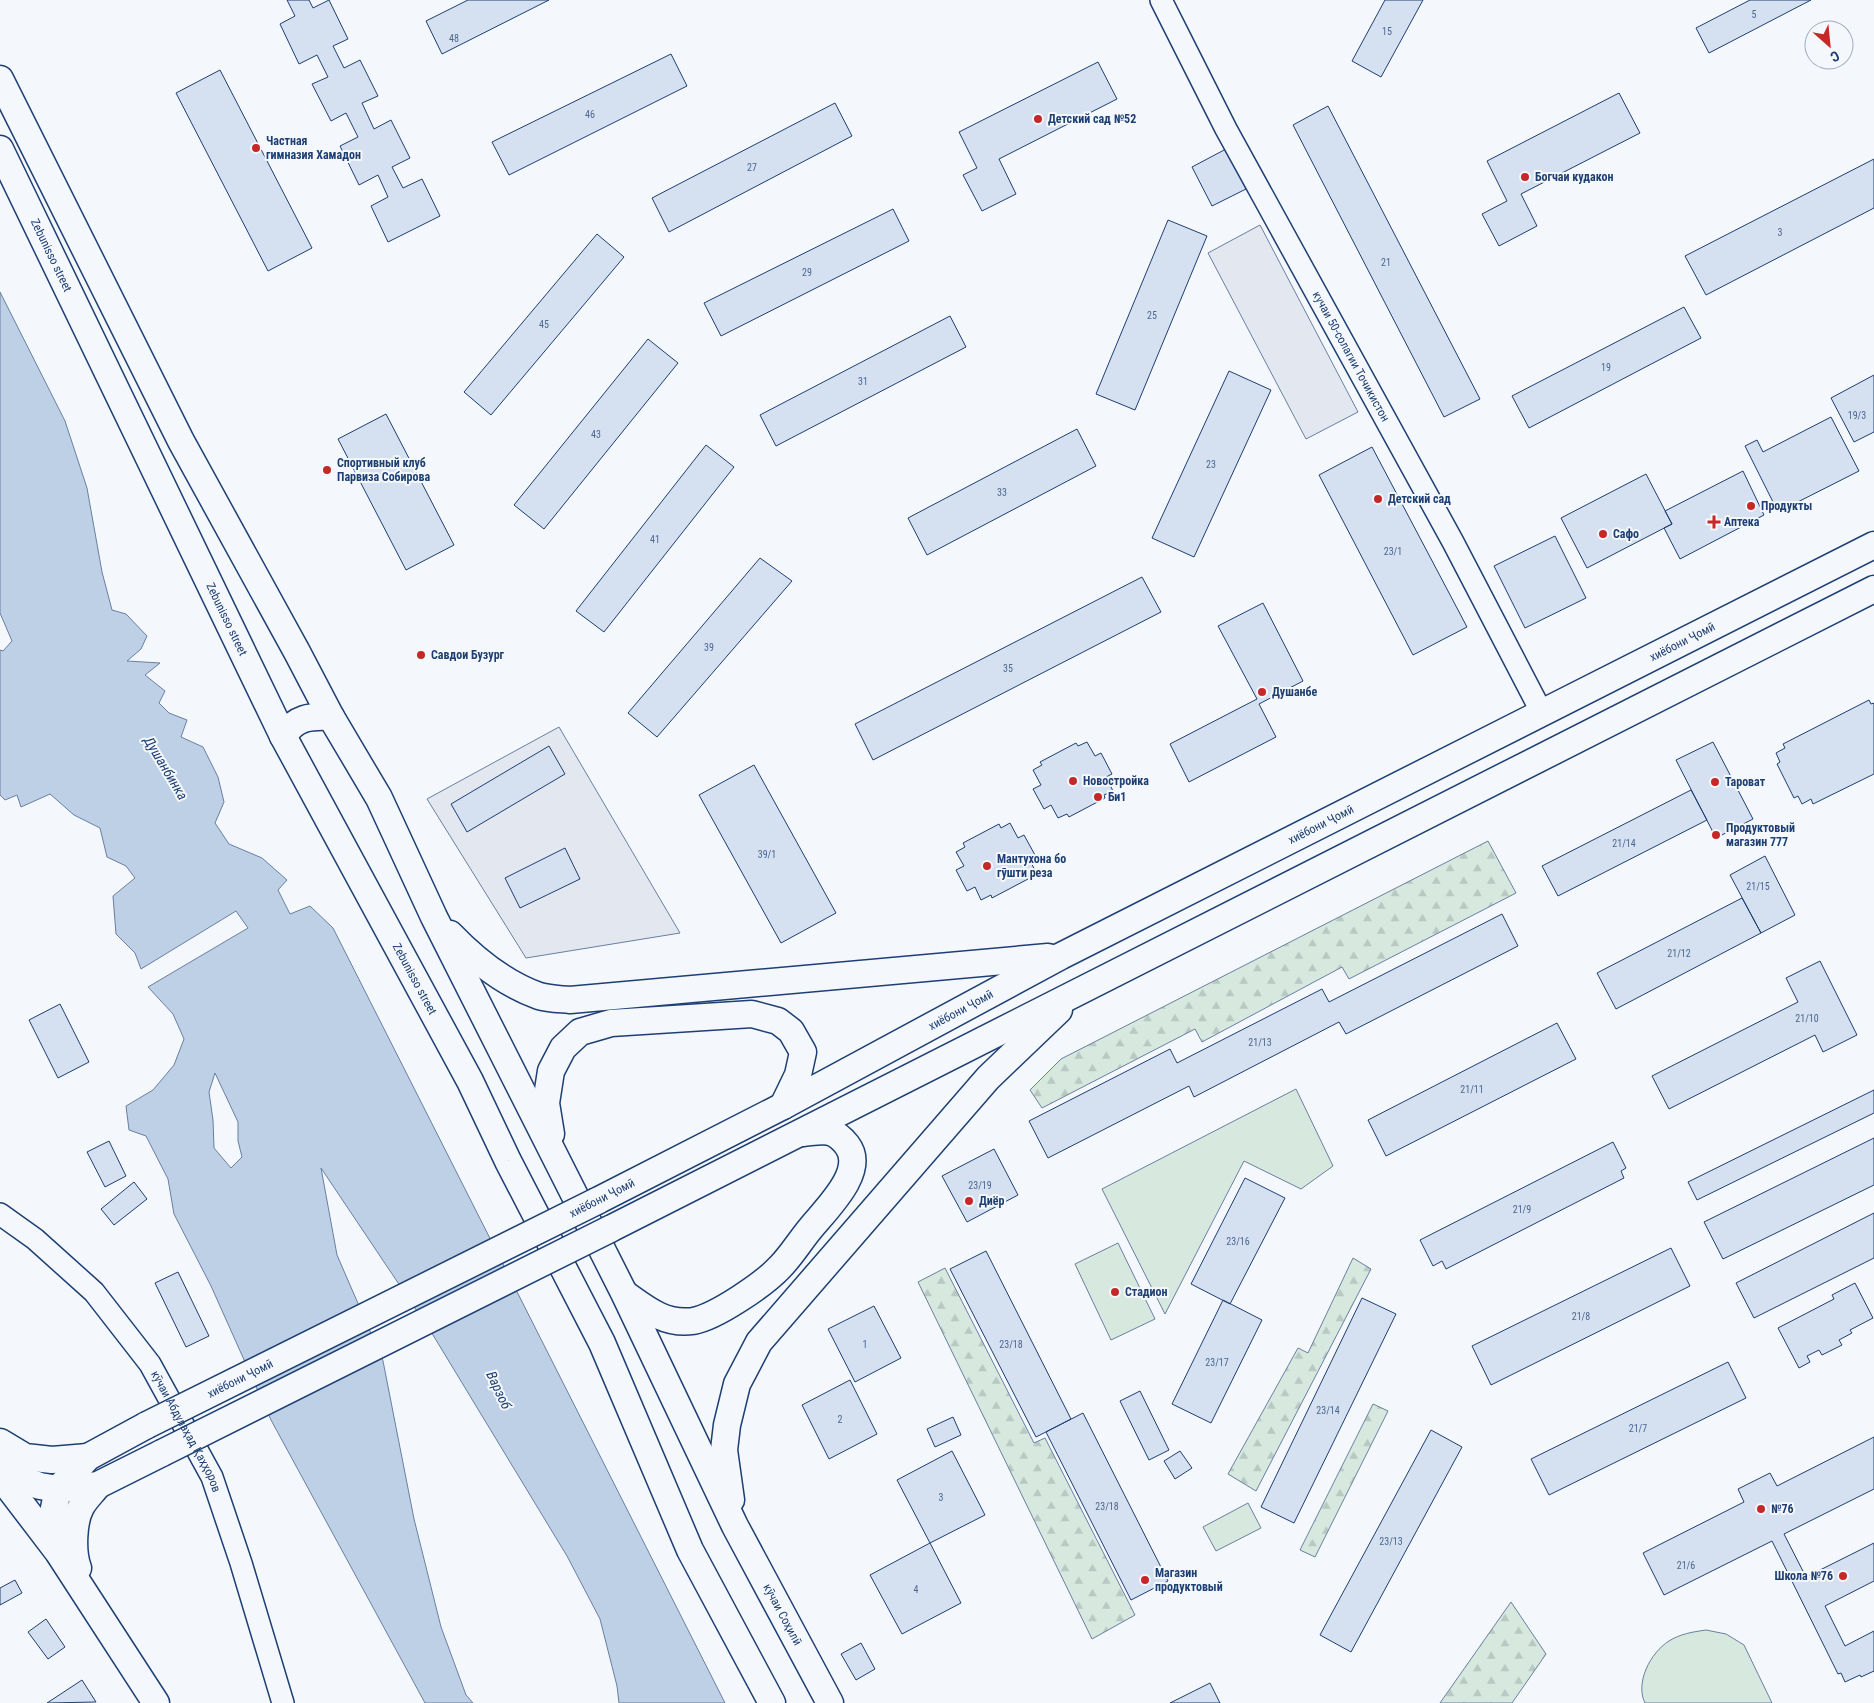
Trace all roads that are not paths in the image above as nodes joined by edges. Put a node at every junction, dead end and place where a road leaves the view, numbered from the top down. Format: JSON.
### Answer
{"nodes":[{"id":1,"x":1161,"y":0,"type":"edge"},
{"id":2,"x":0,"y":79,"type":"edge"},
{"id":3,"x":0,"y":149,"type":"edge"},
{"id":4,"x":1873,"y":549,"type":"edge"},
{"id":5,"x":1874,"y":589,"type":"edge"},
{"id":6,"x":1542,"y":713,"type":"junction"},
{"id":7,"x":331,"y":717,"type":"junction"},
{"id":8,"x":283,"y":736,"type":"junction"},
{"id":9,"x":434,"y":917,"type":"junction"},
{"id":10,"x":1061,"y":956,"type":"junction"},
{"id":11,"x":1080,"y":991,"type":"junction"},
{"id":12,"x":783,"y":1106,"type":"junction"},
{"id":13,"x":799,"y":1133,"type":"junction"},
{"id":14,"x":555,"y":1156,"type":"junction"},
{"id":15,"x":0,"y":1214,"type":"edge"},
{"id":16,"x":624,"y":1294,"type":"junction"},
{"id":17,"x":0,"y":1442,"type":"edge"},
{"id":18,"x":88,"y":1456,"type":"junction"},
{"id":19,"x":0,"y":1469,"type":"edge"},
{"id":20,"x":0,"y":1476,"type":"edge"},
{"id":21,"x":98,"y":1485,"type":"junction"},
{"id":22,"x":58,"y":1489,"type":"junction"},
{"id":23,"x":735,"y":1526,"type":"junction"},
{"id":24,"x":58,"y":1552,"type":"junction"},
{"id":25,"x":98,"y":1612,"type":"junction"},
{"id":26,"x":156,"y":1703,"type":"edge"},
{"id":27,"x":283,"y":1703,"type":"edge"},
{"id":28,"x":772,"y":1703,"type":"edge"},
{"id":29,"x":830,"y":1703,"type":"edge"}],
"edges":[{"from":1,"to":6,"type":"street","name":"кучаи 50-солагии Точикистон"},
{"from":2,"to":7,"type":"main road","name":"кӯчаи Соҳилӣ"},
{"from":3,"to":8,"type":"main road","name":"Zebunisso street"},
{"from":4,"to":6,"type":"main road","name":"хиёбони Ҷомӣ"},
{"from":5,"to":11,"type":"main road"},
{"from":6,"to":10,"type":"main road","name":"хиёбони Ҷомӣ"},
{"from":7,"to":8,"type":"main road"},
{"from":7,"to":9,"type":"main road","name":"кӯчаи Соҳилӣ"},
{"from":8,"to":28,"type":"main road","name":"Zebunisso street"},
{"from":9,"to":10,"type":"main road"},
{"from":9,"to":14,"type":"main road","name":"кӯчаи Соҳилӣ"},
{"from":10,"to":12,"type":"main road","name":"хиёбони Ҷомӣ"},
{"from":11,"to":13,"type":"main road"},
{"from":11,"to":23,"type":"main road"},
{"from":12,"to":14,"type":"main road"},
{"from":12,"to":18,"type":"main road","name":"хиёбони Ҷомӣ","bridge":true},
{"from":13,"to":16,"type":"main road"},
{"from":13,"to":21,"type":"main road","bridge":true},
{"from":14,"to":16,"type":"main road","name":"кӯчаи Соҳилӣ"},
{"from":15,"to":27,"type":"street","name":"кӯчаи Абдулаҳад Қаҳҳоров"},
{"from":16,"to":23,"type":"main road","name":"кӯчаи Соҳилӣ"},
{"from":17,"to":18,"type":"main road"},
{"from":18,"to":22,"type":"main road","name":"хиёбони Ҷомӣ"},
{"from":19,"to":22,"type":"main road"},
{"from":20,"to":24,"type":"main road"},
{"from":21,"to":22,"type":"main road"},
{"from":21,"to":25,"type":"main road"},
{"from":22,"to":24,"type":"main road"},
{"from":23,"to":29,"type":"main road","name":"кӯчаи Соҳилӣ"},
{"from":24,"to":25,"type":"main road"},
{"from":25,"to":26,"type":"main road"}]}
